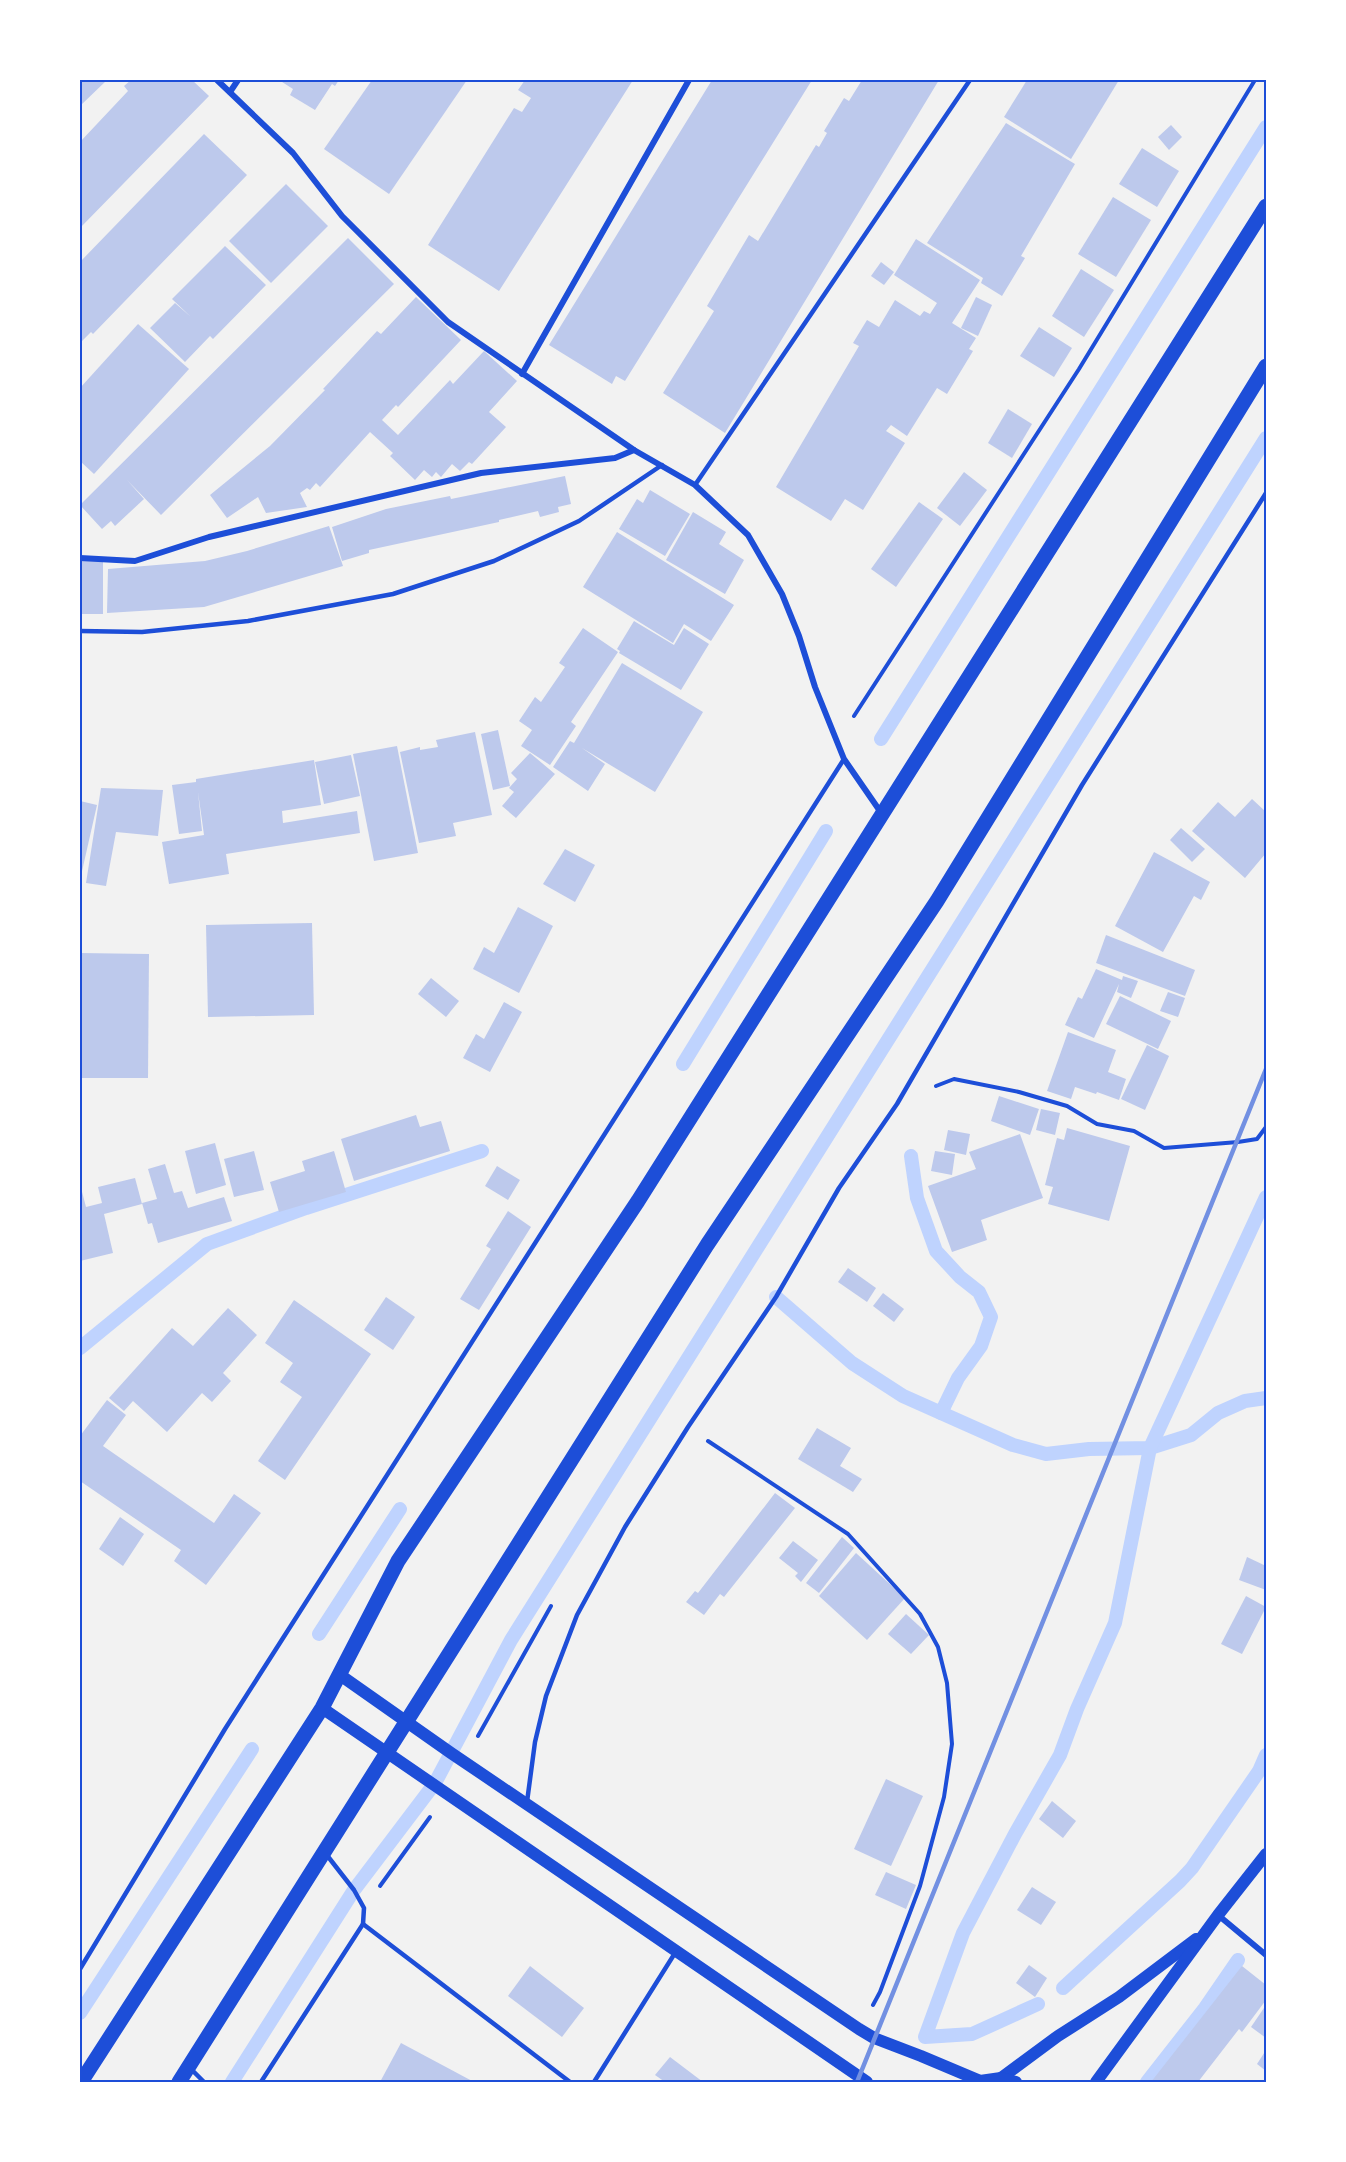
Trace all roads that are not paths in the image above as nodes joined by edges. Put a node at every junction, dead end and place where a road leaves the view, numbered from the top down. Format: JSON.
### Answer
{"nodes":[{"id":1,"x":217,"y":80,"type":"edge"},
{"id":2,"x":238,"y":80,"type":"edge"},
{"id":3,"x":689,"y":80,"type":"edge"},
{"id":4,"x":970,"y":80,"type":"edge"},
{"id":5,"x":230,"y":92,"type":"junction"},
{"id":6,"x":1266,"y":206,"type":"edge"},
{"id":7,"x":1266,"y":366,"type":"edge"},
{"id":8,"x":522,"y":374,"type":"junction"},
{"id":9,"x":634,"y":450,"type":"junction"},
{"id":10,"x":662,"y":465,"type":"junction"},
{"id":11,"x":695,"y":485,"type":"junction"},
{"id":12,"x":1266,"y":493,"type":"edge"},
{"id":13,"x":80,"y":558,"type":"edge"},
{"id":14,"x":80,"y":631,"type":"edge"},
{"id":15,"x":844,"y":759,"type":"junction"},
{"id":16,"x":883,"y":816,"type":"junction"},
{"id":17,"x":340,"y":1676,"type":"junction"},
{"id":18,"x":322,"y":1708,"type":"junction"},
{"id":19,"x":407,"y":1722,"type":"junction"},
{"id":20,"x":387,"y":1751,"type":"junction"},
{"id":21,"x":527,"y":1805,"type":"junction"},
{"id":22,"x":324,"y":1852,"type":"junction"},
{"id":23,"x":1266,"y":1854,"type":"edge"},
{"id":24,"x":1218,"y":1915,"type":"junction"},
{"id":25,"x":363,"y":1924,"type":"junction"},
{"id":26,"x":1206,"y":1931,"type":"junction"},
{"id":27,"x":676,"y":1950,"type":"junction"},
{"id":28,"x":1266,"y":1955,"type":"edge"},
{"id":29,"x":80,"y":1969,"type":"edge"},
{"id":30,"x":189,"y":2067,"type":"junction"},
{"id":31,"x":1001,"y":2078,"type":"junction"},
{"id":32,"x":976,"y":2081,"type":"edge"},
{"id":33,"x":81,"y":2082,"type":"edge"},
{"id":34,"x":179,"y":2082,"type":"edge"},
{"id":35,"x":204,"y":2082,"type":"edge"},
{"id":36,"x":261,"y":2082,"type":"edge"},
{"id":37,"x":570,"y":2082,"type":"edge"},
{"id":38,"x":594,"y":2082,"type":"edge"},
{"id":39,"x":867,"y":2082,"type":"edge"},
{"id":40,"x":1016,"y":2082,"type":"edge"},
{"id":41,"x":1096,"y":2082,"type":"edge"}],
"edges":[{"from":1,"to":5,"type":"street"},
{"from":2,"to":5,"type":"street"},
{"from":3,"to":8,"type":"street"},
{"from":4,"to":11,"type":"lane"},
{"from":5,"to":8,"type":"street"},
{"from":6,"to":16,"type":"main road"},
{"from":7,"to":19,"type":"main road"},
{"from":8,"to":9,"type":"street"},
{"from":9,"to":10,"type":"street"},
{"from":9,"to":13,"type":"street"},
{"from":10,"to":11,"type":"street"},
{"from":10,"to":14,"type":"lane"},
{"from":11,"to":15,"type":"street"},
{"from":12,"to":21,"type":"lane"},
{"from":15,"to":16,"type":"street"},
{"from":15,"to":29,"type":"lane"},
{"from":16,"to":17,"type":"main road"},
{"from":17,"to":18,"type":"main road"},
{"from":17,"to":19,"type":"main road"},
{"from":18,"to":20,"type":"main road"},
{"from":18,"to":33,"type":"main road"},
{"from":19,"to":20,"type":"main road"},
{"from":19,"to":21,"type":"main road"},
{"from":20,"to":22,"type":"main road"},
{"from":20,"to":27,"type":"main road"},
{"from":21,"to":32,"type":"main road"},
{"from":22,"to":25,"type":"lane"},
{"from":22,"to":30,"type":"main road"},
{"from":23,"to":24,"type":"main road"},
{"from":24,"to":26,"type":"main road"},
{"from":24,"to":28,"type":"street"},
{"from":25,"to":36,"type":"lane"},
{"from":25,"to":37,"type":"lane"},
{"from":26,"to":31,"type":"main road"},
{"from":26,"to":41,"type":"main road"},
{"from":27,"to":38,"type":"lane"},
{"from":27,"to":39,"type":"main road"},
{"from":30,"to":34,"type":"main road"},
{"from":30,"to":35,"type":"lane"},
{"from":31,"to":32,"type":"main road"},
{"from":31,"to":40,"type":"main road"}]}
